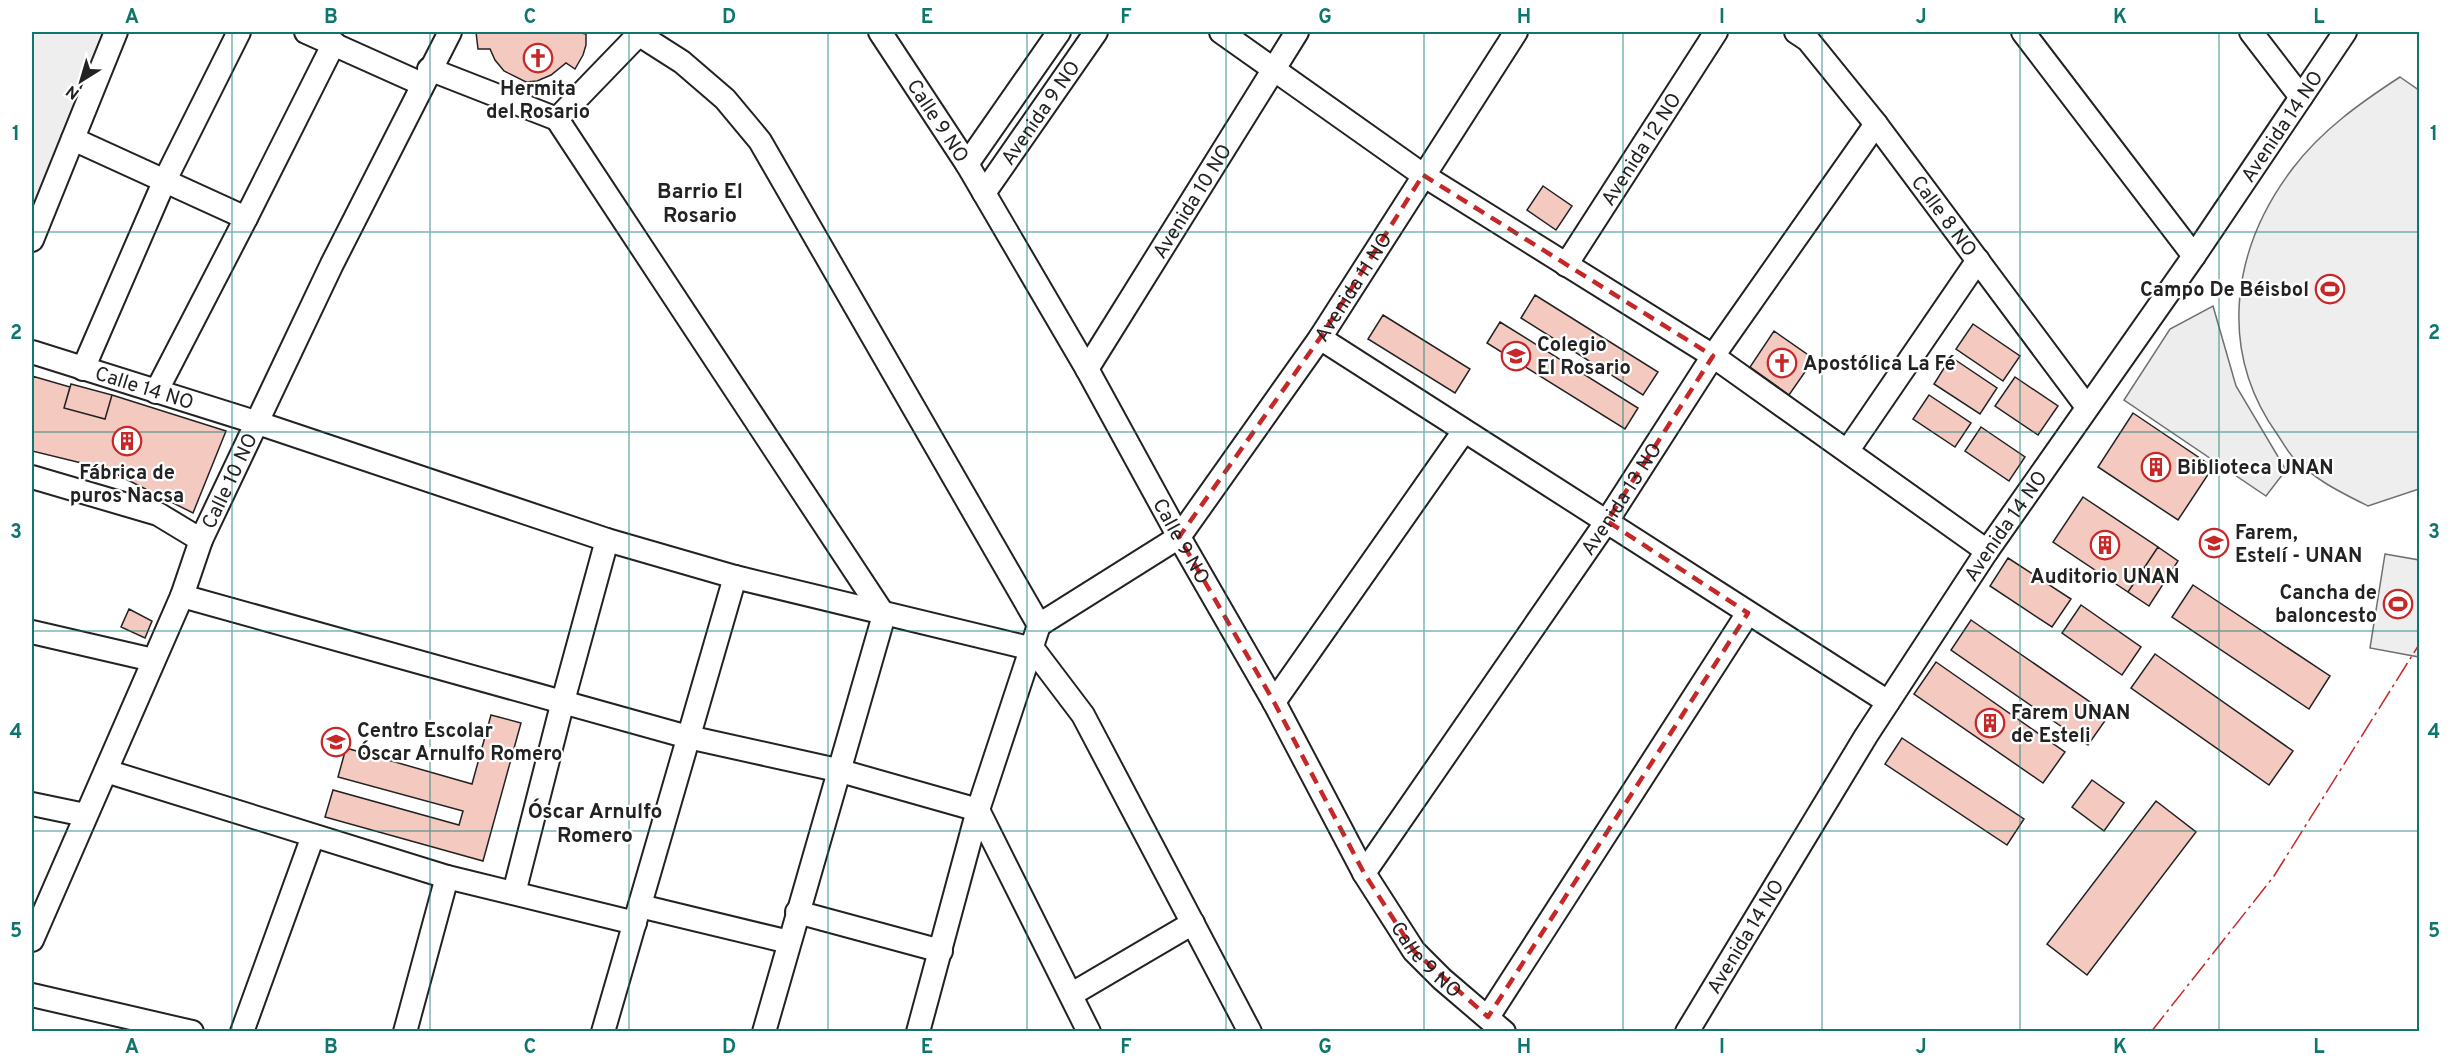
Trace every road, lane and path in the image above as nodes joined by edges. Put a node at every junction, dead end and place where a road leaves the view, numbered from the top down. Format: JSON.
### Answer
{"nodes":[{"id":1,"x":116,"y":32,"type":"edge"},
{"id":2,"x":239,"y":32,"type":"edge"},
{"id":3,"x":306,"y":32,"type":"edge"},
{"id":4,"x":450,"y":32,"type":"edge"},
{"id":5,"x":638,"y":32,"type":"edge"},
{"id":6,"x":880,"y":32,"type":"edge"},
{"id":7,"x":1059,"y":32,"type":"edge"},
{"id":8,"x":1096,"y":32,"type":"edge"},
{"id":9,"x":1221,"y":32,"type":"edge"},
{"id":10,"x":1298,"y":32,"type":"edge"},
{"id":11,"x":1516,"y":32,"type":"edge"},
{"id":12,"x":1716,"y":32,"type":"edge"},
{"id":13,"x":1796,"y":32,"type":"edge"},
{"id":14,"x":2023,"y":32,"type":"edge"},
{"id":15,"x":2251,"y":32,"type":"edge"},
{"id":16,"x":2345,"y":32,"type":"edge"},
{"id":17,"x":334,"y":43,"type":"junction"},
{"id":18,"x":1273,"y":70,"type":"junction"},
{"id":19,"x":426,"y":77,"type":"junction"},
{"id":20,"x":2301,"y":97,"type":"junction"},
{"id":21,"x":557,"y":119,"type":"junction"},
{"id":22,"x":1876,"y":124,"type":"junction"},
{"id":23,"x":73,"y":139,"type":"junction"},
{"id":24,"x":967,"y":164,"type":"junction"},
{"id":25,"x":1423,"y":176,"type":"junction"},
{"id":26,"x":164,"y":182,"type":"junction"},
{"id":27,"x":984,"y":193,"type":"junction"},
{"id":28,"x":246,"y":218,"type":"junction"},
{"id":29,"x":32,"y":240,"type":"edge"},
{"id":30,"x":2194,"y":256,"type":"junction"},
{"id":31,"x":1978,"y":260,"type":"junction"},
{"id":32,"x":1566,"y":265,"type":"junction"},
{"id":33,"x":1320,"y":338,"type":"junction"},
{"id":34,"x":32,"y":352,"type":"edge"},
{"id":35,"x":1713,"y":356,"type":"junction"},
{"id":36,"x":83,"y":369,"type":"junction"},
{"id":37,"x":1087,"y":369,"type":"junction"},
{"id":38,"x":156,"y":392,"type":"junction"},
{"id":39,"x":2087,"y":407,"type":"junction"},
{"id":40,"x":258,"y":423,"type":"junction"},
{"id":41,"x":1464,"y":430,"type":"junction"},
{"id":42,"x":1848,"y":450,"type":"junction"},
{"id":43,"x":32,"y":477,"type":"edge"},
{"id":44,"x":1607,"y":522,"type":"junction"},
{"id":45,"x":1179,"y":537,"type":"junction"},
{"id":46,"x":201,"y":540,"type":"junction"},
{"id":47,"x":608,"y":540,"type":"junction"},
{"id":48,"x":1987,"y":551,"type":"junction"},
{"id":49,"x":735,"y":577,"type":"junction"},
{"id":50,"x":182,"y":596,"type":"junction"},
{"id":51,"x":1748,"y":613,"type":"junction"},
{"id":52,"x":884,"y":615,"type":"junction"},
{"id":53,"x":1039,"y":625,"type":"junction"},
{"id":54,"x":32,"y":632,"type":"edge"},
{"id":55,"x":1033,"y":649,"type":"junction"},
{"id":56,"x":153,"y":660,"type":"junction"},
{"id":57,"x":563,"y":701,"type":"junction"},
{"id":58,"x":1274,"y":702,"type":"junction"},
{"id":59,"x":1888,"y":702,"type":"junction"},
{"id":60,"x":688,"y":737,"type":"junction"},
{"id":61,"x":837,"y":770,"type":"junction"},
{"id":62,"x":106,"y":771,"type":"junction"},
{"id":63,"x":32,"y":804,"type":"edge"},
{"id":64,"x":978,"y":810,"type":"junction"},
{"id":65,"x":85,"y":816,"type":"junction"},
{"id":66,"x":313,"y":836,"type":"junction"},
{"id":67,"x":1364,"y":873,"type":"junction"},
{"id":68,"x":447,"y":877,"type":"junction"},
{"id":69,"x":514,"y":893,"type":"junction"},
{"id":70,"x":797,"y":912,"type":"junction"},
{"id":71,"x":638,"y":914,"type":"junction"},
{"id":72,"x":1193,"y":923,"type":"junction"},
{"id":73,"x":32,"y":940,"type":"edge"},
{"id":74,"x":789,"y":942,"type":"junction"},
{"id":75,"x":941,"y":951,"type":"junction"},
{"id":76,"x":1072,"y":994,"type":"junction"},
{"id":77,"x":32,"y":995,"type":"edge"},
{"id":78,"x":1496,"y":1024,"type":"edge"},
{"id":79,"x":1084,"y":1028,"type":"edge"},
{"id":80,"x":192,"y":1032,"type":"edge"},
{"id":81,"x":242,"y":1032,"type":"edge"},
{"id":82,"x":405,"y":1032,"type":"edge"},
{"id":83,"x":603,"y":1032,"type":"edge"},
{"id":84,"x":764,"y":1032,"type":"edge"},
{"id":85,"x":918,"y":1032,"type":"edge"},
{"id":86,"x":1251,"y":1032,"type":"edge"},
{"id":87,"x":1687,"y":1032,"type":"edge"}],
"edges":[{"from":1,"to":23,"type":"street"},
{"from":2,"to":26,"type":"street"},
{"from":3,"to":17,"type":"street"},
{"from":4,"to":19,"type":"street","name":"Calle 10 NO"},
{"from":5,"to":21,"type":"street"},
{"from":5,"to":53,"type":"street"},
{"from":6,"to":24,"type":"street","name":"Calle 9 NO"},
{"from":7,"to":24,"type":"street","name":"Avenida 9 NO"},
{"from":8,"to":27,"type":"street","name":"Avenida 9 NO"},
{"from":9,"to":18,"type":"street"},
{"from":10,"to":18,"type":"street","name":"Avenida 10 NO"},
{"from":11,"to":25,"type":"street","name":"Avenida 11 NO"},
{"from":12,"to":32,"type":"street","name":"Avenida 12 NO"},
{"from":13,"to":22,"type":"street","name":"Calle 8 NO"},
{"from":14,"to":30,"type":"street"},
{"from":15,"to":20,"type":"street"},
{"from":16,"to":20,"type":"street","name":"Avenida 14 NO"},
{"from":17,"to":19,"type":"street"},
{"from":17,"to":28,"type":"street"},
{"from":18,"to":25,"type":"street"},
{"from":18,"to":37,"type":"street","name":"Avenida 10 NO"},
{"from":19,"to":21,"type":"street"},
{"from":19,"to":40,"type":"street","name":"Calle 10 NO"},
{"from":20,"to":30,"type":"street","name":"Avenida 14 NO"},
{"from":21,"to":52,"type":"street"},
{"from":22,"to":31,"type":"street","name":"Calle 8 NO"},
{"from":22,"to":35,"type":"street","name":"Avenida 13 NO"},
{"from":23,"to":26,"type":"street"},
{"from":23,"to":29,"type":"street"},
{"from":24,"to":27,"type":"street","name":"Calle 9 NO"},
{"from":25,"to":32,"type":"street"},
{"from":25,"to":33,"type":"street","name":"Avenida 11 NO"},
{"from":26,"to":28,"type":"street"},
{"from":26,"to":36,"type":"street"},
{"from":27,"to":37,"type":"street","name":"Calle 9 NO"},
{"from":28,"to":38,"type":"street"},
{"from":30,"to":39,"type":"street","name":"Avenida 14 NO"},
{"from":31,"to":39,"type":"street","name":"Calle 8 NO"},
{"from":31,"to":42,"type":"street"},
{"from":32,"to":35,"type":"street"},
{"from":33,"to":41,"type":"street"},
{"from":33,"to":45,"type":"street","name":"Avenida 11 NO"},
{"from":34,"to":36,"type":"street","name":"Calle 14 NO"},
{"from":35,"to":42,"type":"street"},
{"from":35,"to":44,"type":"street","name":"Avenida 13 NO"},
{"from":36,"to":38,"type":"street","name":"Calle 14 NO"},
{"from":37,"to":45,"type":"street","name":"Calle 9 NO"},
{"from":38,"to":40,"type":"street","name":"Calle 14 NO"},
{"from":39,"to":48,"type":"street","name":"Avenida 14 NO"},
{"from":40,"to":46,"type":"street","name":"Calle 10 NO"},
{"from":40,"to":47,"type":"street","name":"Calle 14 NO"},
{"from":41,"to":44,"type":"street"},
{"from":41,"to":58,"type":"street"},
{"from":42,"to":48,"type":"street"},
{"from":43,"to":46,"type":"street"},
{"from":44,"to":51,"type":"street"},
{"from":44,"to":67,"type":"street","name":"Avenida 13 NO"},
{"from":45,"to":53,"type":"street"},
{"from":45,"to":58,"type":"street","name":"Calle 9 NO"},
{"from":46,"to":50,"type":"street","name":"Calle 10 NO"},
{"from":47,"to":49,"type":"street","name":"Calle 14 NO"},
{"from":47,"to":57,"type":"street"},
{"from":48,"to":59,"type":"street","name":"Avenida 14 NO"},
{"from":49,"to":52,"type":"street","name":"Calle 14 NO"},
{"from":49,"to":60,"type":"street"},
{"from":50,"to":56,"type":"street","name":"Calle 10 NO"},
{"from":50,"to":57,"type":"street"},
{"from":51,"to":59,"type":"street"},
{"from":51,"to":78,"type":"street"},
{"from":52,"to":55,"type":"street","name":"Calle 14 NO"},
{"from":52,"to":61,"type":"street"},
{"from":53,"to":55,"type":"street"},
{"from":54,"to":56,"type":"street"},
{"from":55,"to":64,"type":"street"},
{"from":55,"to":72,"type":"street"},
{"from":56,"to":62,"type":"street","name":"Calle 10 NO"},
{"from":57,"to":60,"type":"street"},
{"from":57,"to":69,"type":"street"},
{"from":58,"to":67,"type":"street","name":"Calle 9 NO"},
{"from":59,"to":87,"type":"street","name":"Avenida 14 NO"},
{"from":60,"to":61,"type":"street"},
{"from":60,"to":71,"type":"street"},
{"from":61,"to":64,"type":"street"},
{"from":61,"to":70,"type":"street"},
{"from":62,"to":65,"type":"street","name":"Calle 10 NO"},
{"from":62,"to":66,"type":"street"},
{"from":63,"to":65,"type":"street"},
{"from":64,"to":75,"type":"street"},
{"from":64,"to":76,"type":"street"},
{"from":65,"to":73,"type":"street","name":"Calle 10 NO"},
{"from":66,"to":68,"type":"street"},
{"from":66,"to":81,"type":"street"},
{"from":67,"to":78,"type":"street","name":"Calle 9 NO"},
{"from":68,"to":69,"type":"street"},
{"from":68,"to":82,"type":"street"},
{"from":69,"to":71,"type":"street"},
{"from":70,"to":74,"type":"street"},
{"from":70,"to":75,"type":"street"},
{"from":71,"to":74,"type":"street"},
{"from":71,"to":83,"type":"street"},
{"from":72,"to":76,"type":"street"},
{"from":72,"to":86,"type":"street"},
{"from":74,"to":84,"type":"street"},
{"from":75,"to":85,"type":"street"},
{"from":76,"to":79,"type":"street"},
{"from":77,"to":80,"type":"street"}]}
